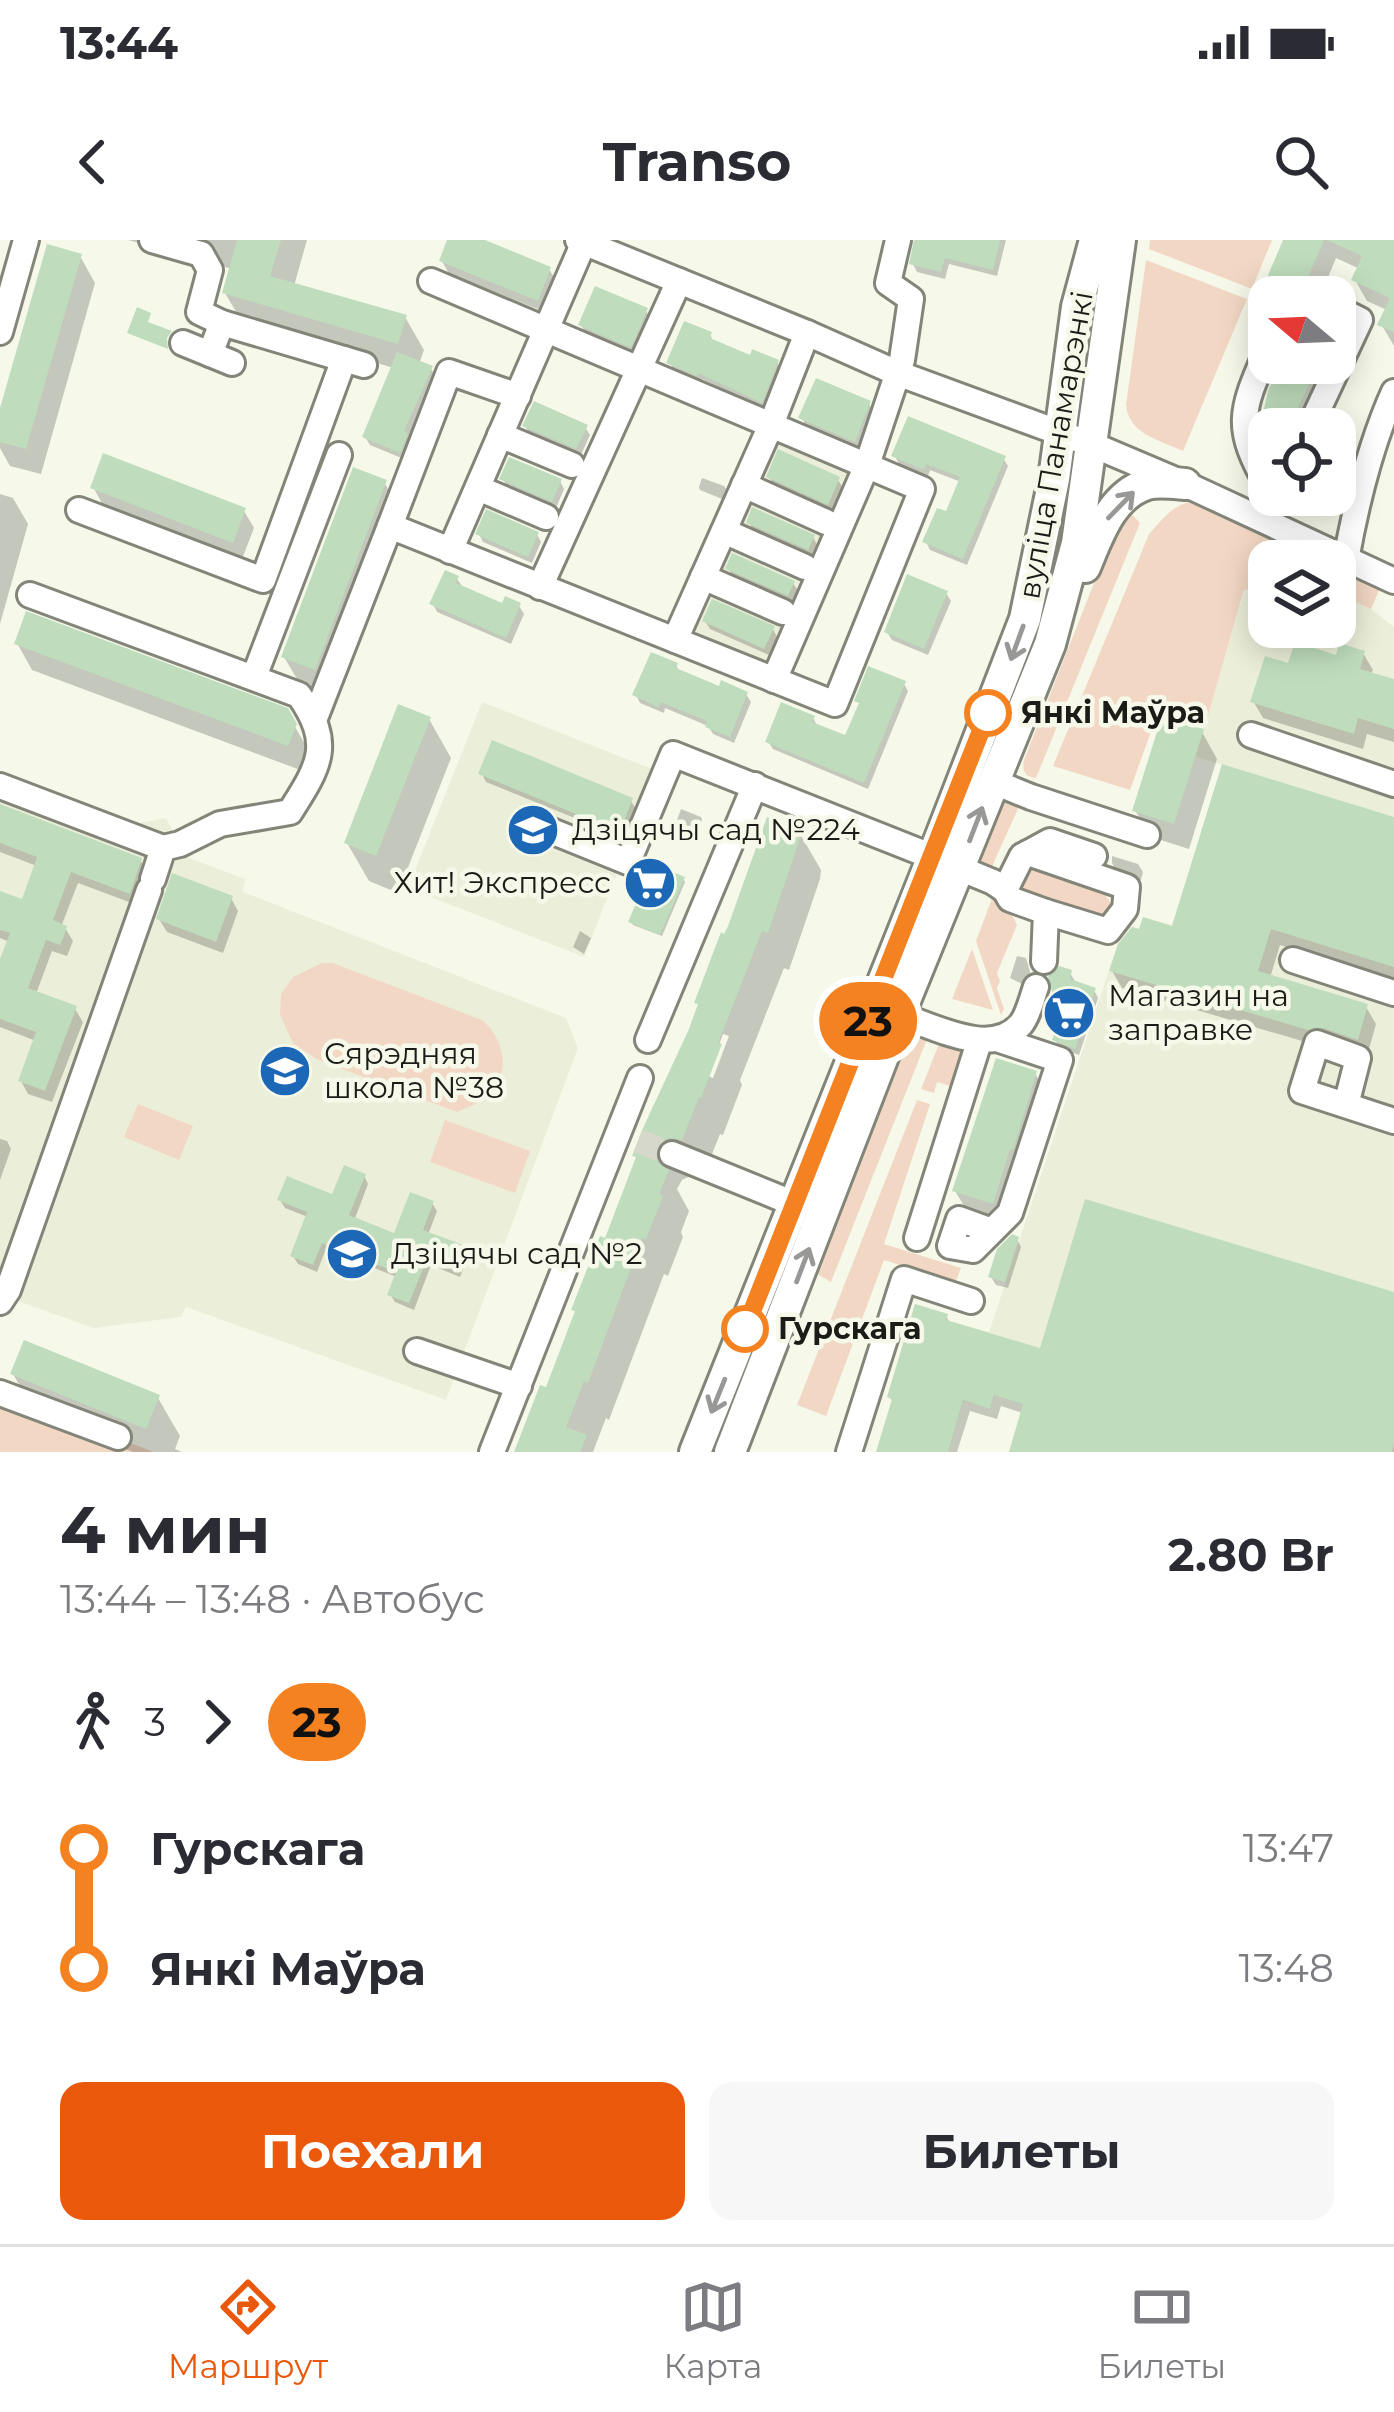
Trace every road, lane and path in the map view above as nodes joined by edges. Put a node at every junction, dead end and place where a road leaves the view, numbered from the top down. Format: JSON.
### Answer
{"nodes":[{"id":1,"x":26,"y":240,"type":"edge"},
{"id":2,"x":152,"y":240,"type":"edge"},
{"id":3,"x":898,"y":240,"type":"edge"},
{"id":4,"x":1095,"y":240,"type":"edge"},
{"id":5,"x":1120,"y":240,"type":"edge"},
{"id":6,"x":581,"y":241,"type":"edge"},
{"id":7,"x":431,"y":281,"type":"dead end"},
{"id":8,"x":679,"y":281,"type":"junction"},
{"id":9,"x":5,"y":294,"type":"edge"},
{"id":10,"x":222,"y":323,"type":"junction"},
{"id":11,"x":546,"y":330,"type":"junction"},
{"id":12,"x":0,"y":332,"type":"edge"},
{"id":13,"x":807,"y":333,"type":"junction"},
{"id":14,"x":183,"y":343,"type":"dead end"},
{"id":15,"x":640,"y":370,"type":"junction"},
{"id":16,"x":897,"y":373,"type":"junction"},
{"id":17,"x":1252,"y":384,"type":"edge"},
{"id":18,"x":1394,"y":392,"type":"edge"},
{"id":19,"x":518,"y":396,"type":"junction"},
{"id":20,"x":771,"y":425,"type":"junction"},
{"id":21,"x":1061,"y":434,"type":"junction"},
{"id":22,"x":500,"y":435,"type":"junction"},
{"id":23,"x":1248,"y":442,"type":"edge"},
{"id":24,"x":1093,"y":446,"type":"junction"},
{"id":25,"x":339,"y":454,"type":"dead end"},
{"id":26,"x":572,"y":465,"type":"dead end"},
{"id":27,"x":867,"y":465,"type":"junction"},
{"id":28,"x":1185,"y":484,"type":"junction"},
{"id":29,"x":744,"y":485,"type":"junction"},
{"id":30,"x":478,"y":488,"type":"junction"},
{"id":31,"x":1248,"y":495,"type":"edge"},
{"id":32,"x":79,"y":511,"type":"dead end"},
{"id":33,"x":1292,"y":516,"type":"edge"},
{"id":34,"x":546,"y":517,"type":"dead end"},
{"id":35,"x":826,"y":522,"type":"dead end"},
{"id":36,"x":390,"y":526,"type":"junction"},
{"id":37,"x":724,"y":531,"type":"junction"},
{"id":38,"x":1322,"y":540,"type":"edge"},
{"id":39,"x":1351,"y":540,"type":"edge"},
{"id":40,"x":450,"y":550,"type":"junction"},
{"id":41,"x":1356,"y":564,"type":"edge"},
{"id":42,"x":805,"y":568,"type":"dead end"},
{"id":43,"x":704,"y":577,"type":"junction"},
{"id":44,"x":1394,"y":580,"type":"edge"},
{"id":45,"x":540,"y":587,"type":"junction"},
{"id":46,"x":30,"y":595,"type":"dead end"},
{"id":47,"x":783,"y":612,"type":"dead end"},
{"id":48,"x":676,"y":640,"type":"junction"},
{"id":49,"x":1050,"y":644,"type":"junction"},
{"id":50,"x":254,"y":677,"type":"junction"},
{"id":51,"x":774,"y":680,"type":"junction"},
{"id":52,"x":315,"y":718,"type":"junction"},
{"id":53,"x":1251,"y":735,"type":"dead end"},
{"id":54,"x":992,"y":781,"type":"junction"},
{"id":55,"x":1394,"y":784,"type":"edge"},
{"id":56,"x":755,"y":785,"type":"junction"},
{"id":57,"x":0,"y":786,"type":"edge"},
{"id":58,"x":529,"y":822,"type":"dead end"},
{"id":59,"x":1147,"y":835,"type":"dead end"},
{"id":60,"x":164,"y":848,"type":"junction"},
{"id":61,"x":1028,"y":853,"type":"junction"},
{"id":62,"x":1094,"y":856,"type":"dead end"},
{"id":63,"x":946,"y":862,"type":"junction"},
{"id":64,"x":1005,"y":890,"type":"junction"},
{"id":65,"x":1046,"y":912,"type":"junction"},
{"id":66,"x":1293,"y":960,"type":"dead end"},
{"id":67,"x":1043,"y":961,"type":"dead end"},
{"id":68,"x":1036,"y":987,"type":"dead end"},
{"id":69,"x":1394,"y":993,"type":"edge"},
{"id":70,"x":899,"y":1015,"type":"junction"},
{"id":71,"x":648,"y":1040,"type":"dead end"},
{"id":72,"x":988,"y":1041,"type":"junction"},
{"id":73,"x":640,"y":1078,"type":"dead end"},
{"id":74,"x":1346,"y":1105,"type":"dead end"},
{"id":75,"x":1394,"y":1121,"type":"edge"},
{"id":76,"x":672,"y":1154,"type":"tunnel mouth"},
{"id":77,"x":795,"y":1204,"type":"junction"},
{"id":78,"x":992,"y":1231,"type":"dead end"},
{"id":79,"x":917,"y":1238,"type":"dead end"},
{"id":80,"x":3,"y":1293,"type":"edge"},
{"id":81,"x":970,"y":1301,"type":"dead end"},
{"id":82,"x":417,"y":1351,"type":"dead end"},
{"id":83,"x":519,"y":1386,"type":"junction"},
{"id":84,"x":0,"y":1393,"type":"edge"},
{"id":85,"x":118,"y":1437,"type":"dead end"},
{"id":86,"x":704,"y":1449,"type":"edge"},
{"id":87,"x":493,"y":1452,"type":"edge"},
{"id":88,"x":730,"y":1452,"type":"edge"},
{"id":89,"x":849,"y":1452,"type":"edge"}],
"edges":[{"from":1,"to":9,"type":"street"},
{"from":2,"to":10,"type":"street"},
{"from":3,"to":16,"type":"street"},
{"from":4,"to":21,"type":"main road","name":"вуліца Панамарэнкі"},
{"from":5,"to":24,"type":"main road","name":"вуліца Панамарэнкі"},
{"from":6,"to":8,"type":"street"},
{"from":6,"to":11,"type":"street"},
{"from":7,"to":11,"type":"street"},
{"from":8,"to":13,"type":"street"},
{"from":8,"to":15,"type":"street"},
{"from":9,"to":12,"type":"street"},
{"from":10,"to":14,"type":"street"},
{"from":10,"to":32,"type":"street"},
{"from":11,"to":15,"type":"street"},
{"from":11,"to":19,"type":"street"},
{"from":13,"to":16,"type":"street"},
{"from":13,"to":20,"type":"street"},
{"from":15,"to":20,"type":"street"},
{"from":15,"to":45,"type":"street"},
{"from":16,"to":21,"type":"street"},
{"from":16,"to":27,"type":"street"},
{"from":17,"to":23,"type":"street"},
{"from":18,"to":39,"type":"street"},
{"from":19,"to":22,"type":"street"},
{"from":19,"to":36,"type":"street"},
{"from":20,"to":27,"type":"street"},
{"from":20,"to":29,"type":"street"},
{"from":21,"to":24,"type":"street"},
{"from":21,"to":63,"type":"main road","name":"вуліца Панамарэнкі","one_way":true},
{"from":22,"to":26,"type":"street"},
{"from":22,"to":30,"type":"street"},
{"from":24,"to":28,"type":"street"},
{"from":24,"to":49,"type":"main road","name":"вуліца Панамарэнкі"},
{"from":25,"to":50,"type":"street"},
{"from":27,"to":51,"type":"street"},
{"from":27,"to":51,"type":"street"},
{"from":28,"to":31,"type":"street"},
{"from":49,"to":28,"type":"main road","one_way":true},
{"from":29,"to":35,"type":"street"},
{"from":29,"to":37,"type":"street"},
{"from":30,"to":34,"type":"street"},
{"from":30,"to":40,"type":"street"},
{"from":33,"to":38,"type":"street"},
{"from":36,"to":40,"type":"street"},
{"from":36,"to":52,"type":"street"},
{"from":37,"to":42,"type":"street"},
{"from":37,"to":43,"type":"street"},
{"from":40,"to":45,"type":"street"},
{"from":41,"to":44,"type":"street"},
{"from":43,"to":47,"type":"street"},
{"from":43,"to":48,"type":"street"},
{"from":45,"to":48,"type":"street"},
{"from":46,"to":50,"type":"street"},
{"from":48,"to":51,"type":"street"},
{"from":49,"to":54,"type":"main road","name":"вуліца Панамарэнкі"},
{"from":50,"to":52,"type":"street"},
{"from":52,"to":60,"type":"street"},
{"from":53,"to":55,"type":"street"},
{"from":54,"to":59,"type":"street"},
{"from":63,"to":54,"type":"main road","name":"вуліца Панамарэнкі","one_way":true},
{"from":56,"to":58,"type":"street"},
{"from":56,"to":63,"type":"street"},
{"from":56,"to":71,"type":"street"},
{"from":57,"to":60,"type":"street"},
{"from":60,"to":80,"type":"street"},
{"from":61,"to":62,"type":"street"},
{"from":61,"to":64,"type":"street"},
{"from":61,"to":65,"type":"street"},
{"from":63,"to":64,"type":"street"},
{"from":63,"to":70,"type":"main road","name":"вуліца Панамарэнкі"},
{"from":63,"to":77,"type":"main road","name":"вуліца Панамарэнкі"},
{"from":64,"to":65,"type":"street"},
{"from":65,"to":67,"type":"street"},
{"from":66,"to":69,"type":"street"},
{"from":68,"to":72,"type":"street"},
{"from":70,"to":72,"type":"street"},
{"from":88,"to":70,"type":"main road","name":"вуліца Панамарэнкі","one_way":true},
{"from":72,"to":78,"type":"street"},
{"from":72,"to":79,"type":"street"},
{"from":73,"to":83,"type":"street"},
{"from":74,"to":75,"type":"street"},
{"from":76,"to":77,"type":"street"},
{"from":77,"to":86,"type":"main road","name":"вуліца Панамарэнкі","one_way":true},
{"from":81,"to":89,"type":"street"},
{"from":82,"to":83,"type":"street"},
{"from":83,"to":87,"type":"street"},
{"from":84,"to":85,"type":"street"}]}
